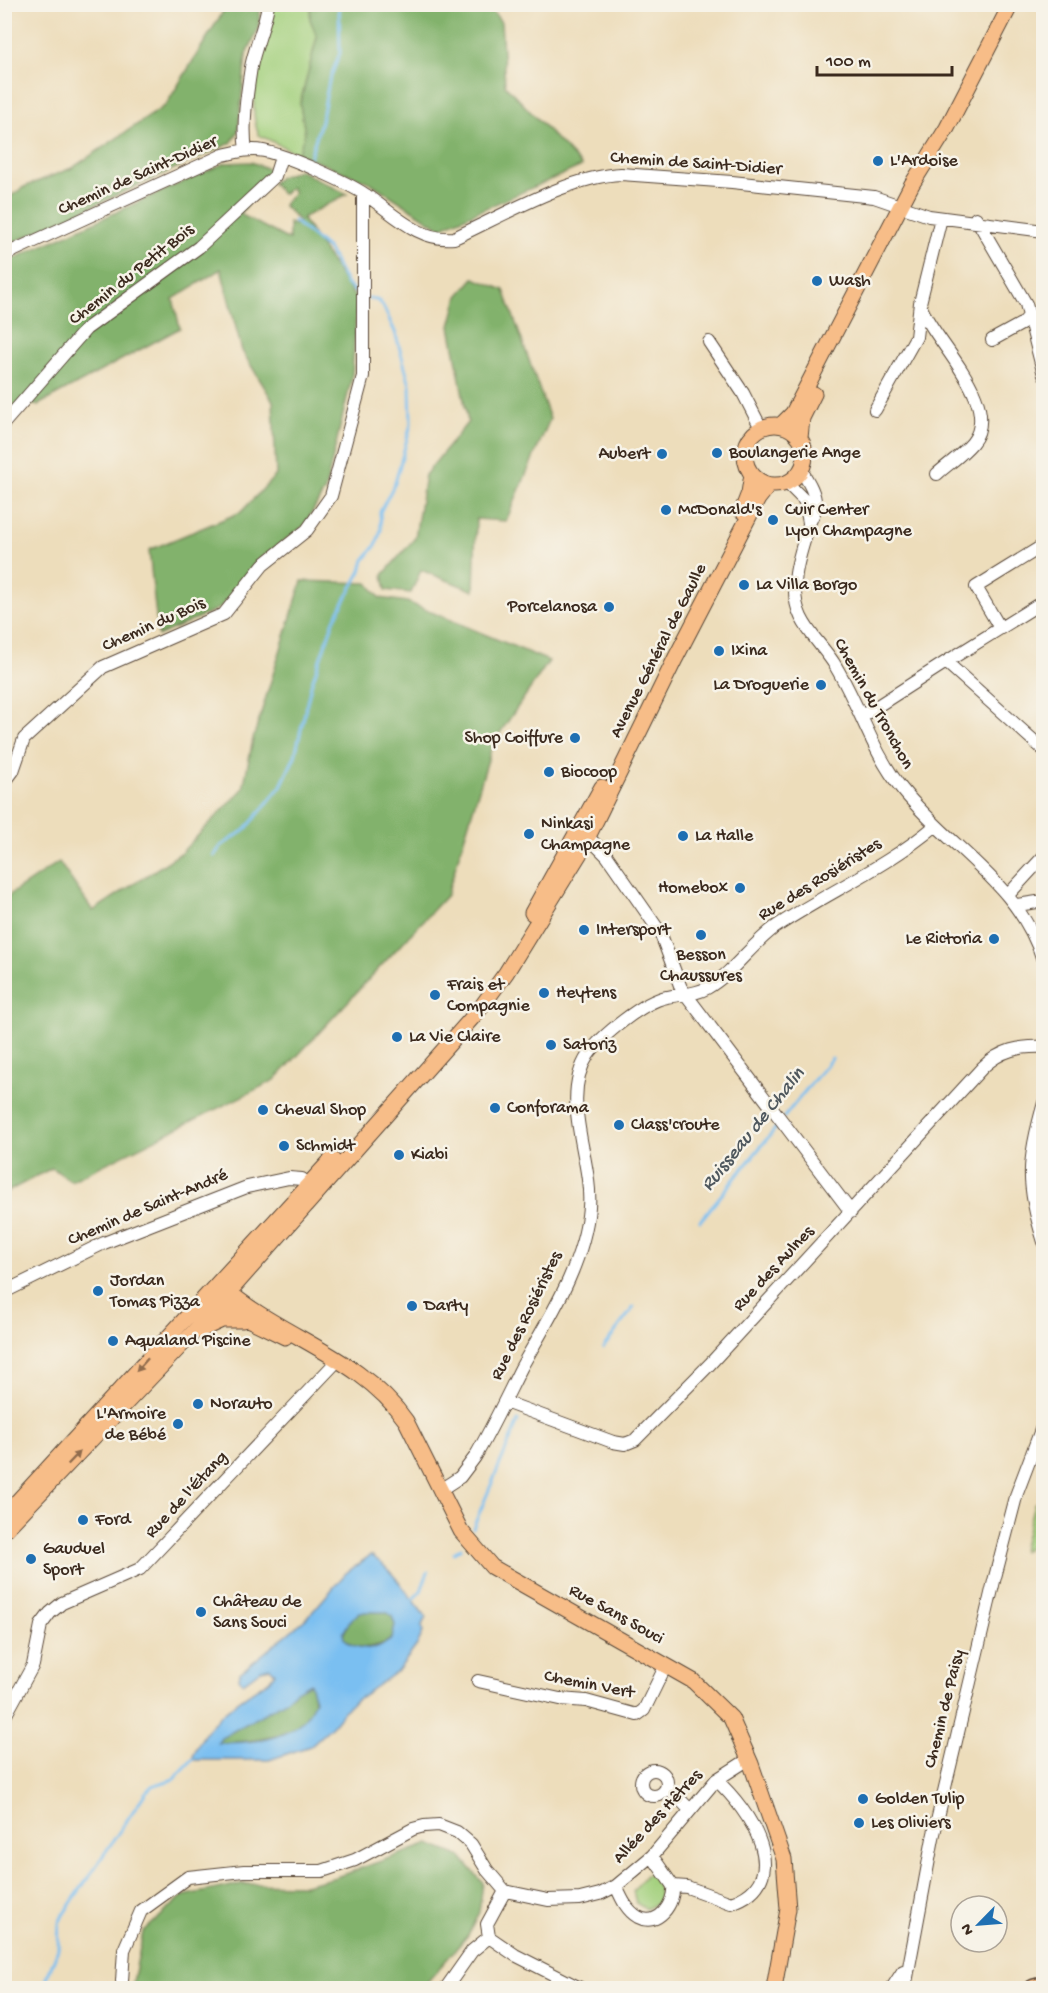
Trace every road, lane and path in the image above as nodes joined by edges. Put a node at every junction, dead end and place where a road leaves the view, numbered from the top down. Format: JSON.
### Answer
{"nodes":[{"id":1,"x":268,"y":4,"type":"edge"},
{"id":2,"x":1011,"y":4,"type":"edge"},
{"id":3,"x":945,"y":131,"type":"junction"},
{"id":4,"x":246,"y":150,"type":"junction"},
{"id":5,"x":281,"y":157,"type":"junction"},
{"id":6,"x":363,"y":193,"type":"junction"},
{"id":7,"x":901,"y":214,"type":"junction"},
{"id":8,"x":941,"y":218,"type":"junction"},
{"id":9,"x":976,"y":218,"type":"junction"},
{"id":10,"x":1044,"y":231,"type":"edge"},
{"id":11,"x":4,"y":255,"type":"edge"},
{"id":12,"x":920,"y":303,"type":"junction"},
{"id":13,"x":1030,"y":315,"type":"junction"},
{"id":14,"x":992,"y":340,"type":"dead end"},
{"id":15,"x":709,"y":342,"type":"dead end"},
{"id":16,"x":1044,"y":375,"type":"edge"},
{"id":17,"x":875,"y":410,"type":"dead end"},
{"id":18,"x":4,"y":423,"type":"edge"},
{"id":19,"x":781,"y":426,"type":"junction"},
{"id":20,"x":761,"y":428,"type":"junction"},
{"id":21,"x":800,"y":438,"type":"junction"},
{"id":22,"x":801,"y":470,"type":"junction"},
{"id":23,"x":752,"y":474,"type":"junction"},
{"id":24,"x":937,"y":474,"type":"dead end"},
{"id":25,"x":787,"y":483,"type":"junction"},
{"id":26,"x":769,"y":485,"type":"junction"},
{"id":27,"x":809,"y":523,"type":"junction"},
{"id":28,"x":1044,"y":544,"type":"edge"},
{"id":29,"x":1044,"y":601,"type":"edge"},
{"id":30,"x":1000,"y":628,"type":"junction"},
{"id":31,"x":946,"y":662,"type":"junction"},
{"id":32,"x":862,"y":716,"type":"junction"},
{"id":33,"x":1044,"y":750,"type":"edge"},
{"id":34,"x":4,"y":783,"type":"edge"},
{"id":35,"x":935,"y":826,"type":"junction"},
{"id":36,"x":589,"y":838,"type":"junction"},
{"id":37,"x":1044,"y":856,"type":"edge"},
{"id":38,"x":1013,"y":900,"type":"junction"},
{"id":39,"x":1044,"y":901,"type":"edge"},
{"id":40,"x":1044,"y":963,"type":"edge"},
{"id":41,"x":686,"y":994,"type":"junction"},
{"id":42,"x":1044,"y":1047,"type":"edge"},
{"id":43,"x":1044,"y":1103,"type":"edge"},
{"id":44,"x":314,"y":1188,"type":"junction"},
{"id":45,"x":851,"y":1212,"type":"junction"},
{"id":46,"x":1044,"y":1242,"type":"edge"},
{"id":47,"x":4,"y":1292,"type":"edge"},
{"id":48,"x":219,"y":1296,"type":"junction"},
{"id":49,"x":254,"y":1323,"type":"junction"},
{"id":50,"x":190,"y":1335,"type":"junction"},
{"id":51,"x":303,"y":1341,"type":"junction"},
{"id":52,"x":338,"y":1360,"type":"junction"},
{"id":53,"x":506,"y":1402,"type":"junction"},
{"id":54,"x":1044,"y":1422,"type":"edge"},
{"id":55,"x":440,"y":1490,"type":"junction"},
{"id":56,"x":4,"y":1516,"type":"edge"},
{"id":57,"x":4,"y":1531,"type":"edge"},
{"id":58,"x":666,"y":1665,"type":"junction"},
{"id":59,"x":478,"y":1681,"type":"dead end"},
{"id":60,"x":4,"y":1718,"type":"edge"},
{"id":61,"x":749,"y":1759,"type":"junction"},
{"id":62,"x":716,"y":1780,"type":"junction"},
{"id":63,"x":666,"y":1786,"type":"dead end"},
{"id":64,"x":690,"y":1810,"type":"junction"},
{"id":65,"x":652,"y":1856,"type":"junction"},
{"id":66,"x":616,"y":1886,"type":"junction"},
{"id":67,"x":673,"y":1886,"type":"junction"},
{"id":68,"x":505,"y":1891,"type":"junction"},
{"id":69,"x":489,"y":1937,"type":"junction"},
{"id":70,"x":912,"y":1950,"type":"junction"},
{"id":71,"x":122,"y":1981,"type":"dead end"},
{"id":72,"x":1044,"y":1985,"type":"edge"},
{"id":73,"x":446,"y":1989,"type":"edge"},
{"id":74,"x":580,"y":1989,"type":"edge"},
{"id":75,"x":774,"y":1989,"type":"edge"},
{"id":76,"x":892,"y":1989,"type":"edge"},
{"id":77,"x":904,"y":1989,"type":"edge"},
{"id":78,"x":1033,"y":1989,"type":"edge"}],
"edges":[{"from":1,"to":4,"type":"street"},
{"from":2,"to":3,"type":"main road"},
{"from":3,"to":7,"type":"main road"},
{"from":3,"to":7,"type":"main road"},
{"from":4,"to":5,"type":"street","name":"Chemin de Saint-Didier"},
{"from":4,"to":11,"type":"street","name":"Chemin de Saint-Didier"},
{"from":5,"to":6,"type":"street","name":"Chemin de Saint-Didier"},
{"from":5,"to":18,"type":"street","name":"Chemin du Petit Bois"},
{"from":6,"to":7,"type":"street","name":"Chemin de Saint-Didier"},
{"from":6,"to":34,"type":"street","name":"Chemin du Bois"},
{"from":7,"to":8,"type":"street"},
{"from":7,"to":19,"type":"main road"},
{"from":7,"to":21,"type":"main road"},
{"from":8,"to":9,"type":"street"},
{"from":8,"to":12,"type":"street"},
{"from":9,"to":10,"type":"street"},
{"from":9,"to":13,"type":"street"},
{"from":12,"to":17,"type":"street"},
{"from":12,"to":24,"type":"street"},
{"from":13,"to":14,"type":"street"},
{"from":13,"to":16,"type":"street"},
{"from":15,"to":20,"type":"street"},
{"from":19,"to":20,"type":"main road"},
{"from":19,"to":21,"type":"main road"},
{"from":20,"to":23,"type":"main road"},
{"from":21,"to":22,"type":"main road"},
{"from":22,"to":25,"type":"main road"},
{"from":22,"to":27,"type":"street","name":"Chemin du Tronchon"},
{"from":23,"to":26,"type":"main road"},
{"from":23,"to":36,"type":"main road","name":"Avenue Général de Gaulle"},
{"from":25,"to":26,"type":"main road"},
{"from":25,"to":27,"type":"street"},
{"from":26,"to":36,"type":"main road","name":"Avenue Général de Gaulle"},
{"from":27,"to":32,"type":"street","name":"Chemin du Tronchon"},
{"from":28,"to":30,"type":"street"},
{"from":29,"to":30,"type":"street"},
{"from":30,"to":31,"type":"street"},
{"from":31,"to":32,"type":"street"},
{"from":31,"to":33,"type":"street"},
{"from":32,"to":35,"type":"street","name":"Chemin du Tronchon"},
{"from":35,"to":38,"type":"street","name":"Chemin du Tronchon"},
{"from":35,"to":41,"type":"street","name":"Rue des Rosiéristes"},
{"from":36,"to":41,"type":"street"},
{"from":36,"to":44,"type":"main road","name":"Avenue Général de Gaulle"},
{"from":37,"to":38,"type":"street"},
{"from":38,"to":39,"type":"street"},
{"from":38,"to":40,"type":"street","name":"Chemin du Tronchon"},
{"from":41,"to":45,"type":"street"},
{"from":41,"to":53,"type":"street","name":"Rue des Rosiéristes"},
{"from":42,"to":45,"type":"street","name":"Rue des Aulnes"},
{"from":43,"to":46,"type":"street"},
{"from":44,"to":47,"type":"street","name":"Chemin de Saint-André"},
{"from":44,"to":48,"type":"main road","name":"Avenue Général de Gaulle"},
{"from":45,"to":53,"type":"street","name":"Rue des Aulnes"},
{"from":48,"to":49,"type":"main road","name":"Rue Sans Souci"},
{"from":48,"to":50,"type":"main road"},
{"from":48,"to":51,"type":"main road","name":"Rue Sans Souci"},
{"from":48,"to":56,"type":"main road","one_way":true},
{"from":49,"to":50,"type":"main road"},
{"from":49,"to":51,"type":"main road","name":"Rue Sans Souci"},
{"from":57,"to":50,"type":"main road","one_way":true},
{"from":51,"to":52,"type":"main road","name":"Rue Sans Souci"},
{"from":52,"to":55,"type":"main road","name":"Rue Sans Souci"},
{"from":52,"to":60,"type":"street","name":"Rue de l'Étang"},
{"from":53,"to":55,"type":"street","name":"Rue des Rosiéristes"},
{"from":54,"to":70,"type":"street","name":"Chemin de Paisy"},
{"from":55,"to":58,"type":"main road","name":"Rue Sans Souci"},
{"from":58,"to":59,"type":"street","name":"Chemin Vert"},
{"from":58,"to":61,"type":"main road","name":"Rue Sans Souci"},
{"from":61,"to":62,"type":"street","name":"Allée des Hêtres"},
{"from":61,"to":75,"type":"main road","name":"Rue Sans Souci"},
{"from":62,"to":64,"type":"street","name":"Allée des Hêtres"},
{"from":62,"to":67,"type":"street"},
{"from":63,"to":64,"type":"street"},
{"from":64,"to":65,"type":"street","name":"Allée des Hêtres"},
{"from":65,"to":66,"type":"street","name":"Allée des Hêtres"},
{"from":65,"to":67,"type":"street"},
{"from":66,"to":67,"type":"street"},
{"from":66,"to":68,"type":"street","name":"Allée des Hêtres"},
{"from":68,"to":69,"type":"street"},
{"from":68,"to":71,"type":"street"},
{"from":69,"to":73,"type":"street"},
{"from":69,"to":74,"type":"street"},
{"from":70,"to":76,"type":"street","name":"Chemin de Paisy"},
{"from":70,"to":77,"type":"street","name":"Chemin de Paisy"},
{"from":72,"to":78,"type":"highway"}]}
